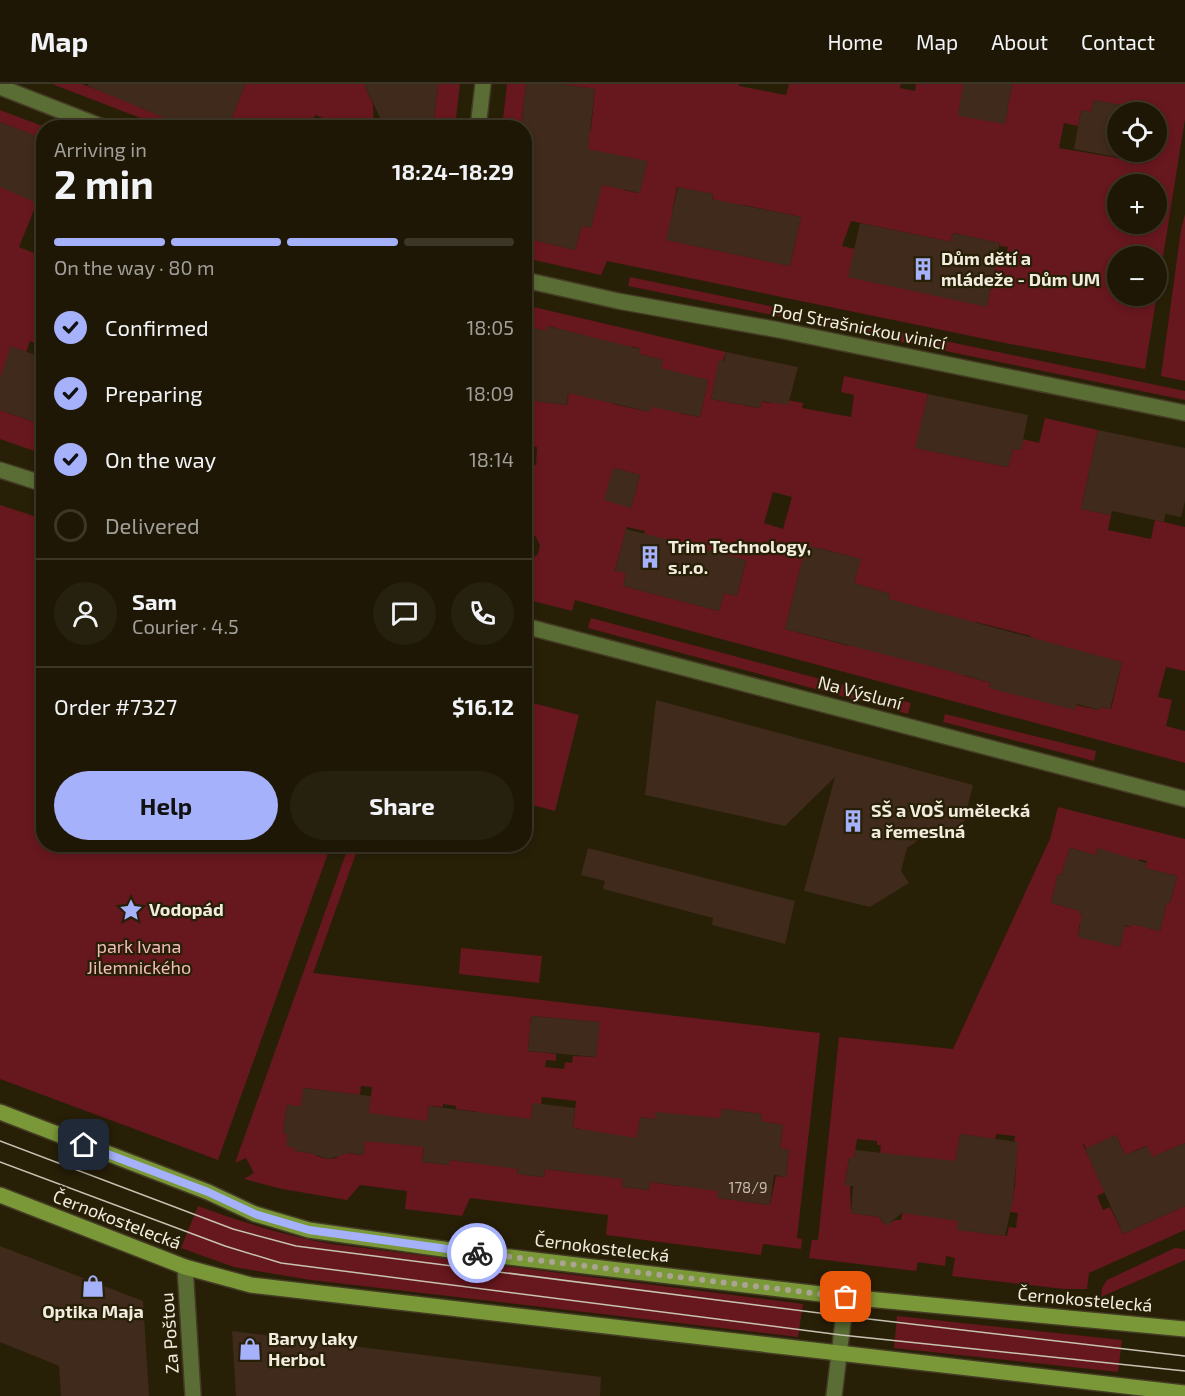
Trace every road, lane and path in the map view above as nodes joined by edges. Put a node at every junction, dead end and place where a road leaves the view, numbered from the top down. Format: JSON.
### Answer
{"nodes":[{"id":1,"x":483,"y":84,"type":"edge"},
{"id":2,"x":0,"y":87,"type":"edge"},
{"id":3,"x":85,"y":120,"type":"edge"},
{"id":4,"x":479,"y":120,"type":"edge"},
{"id":5,"x":532,"y":282,"type":"edge"},
{"id":6,"x":1185,"y":413,"type":"edge"},
{"id":7,"x":0,"y":470,"type":"edge"},
{"id":8,"x":36,"y":481,"type":"edge"},
{"id":9,"x":532,"y":628,"type":"edge"},
{"id":10,"x":1185,"y":799,"type":"edge"},
{"id":11,"x":0,"y":1112,"type":"edge"},
{"id":12,"x":0,"y":1195,"type":"edge"},
{"id":13,"x":185,"y":1267,"type":"junction"},
{"id":14,"x":846,"y":1297,"type":"junction"},
{"id":15,"x":1185,"y":1329,"type":"edge"},
{"id":16,"x":839,"y":1354,"type":"junction"},
{"id":17,"x":1185,"y":1393,"type":"edge"},
{"id":18,"x":193,"y":1396,"type":"edge"},
{"id":19,"x":834,"y":1396,"type":"edge"}],
"edges":[{"from":1,"to":4,"type":"street"},
{"from":2,"to":3,"type":"street"},
{"from":5,"to":6,"type":"street","name":"Pod Strašnickou vinicí"},
{"from":7,"to":8,"type":"street"},
{"from":9,"to":10,"type":"street","name":"Na Výsluní"},
{"from":11,"to":14,"type":"main road","name":"Černokostelecká"},
{"from":12,"to":13,"type":"main road","name":"Černokostelecká"},
{"from":13,"to":16,"type":"main road","name":"Černokostelecká"},
{"from":13,"to":18,"type":"street","name":"Za Poštou"},
{"from":14,"to":15,"type":"main road","name":"Černokostelecká"},
{"from":14,"to":16,"type":"street"},
{"from":16,"to":17,"type":"main road","name":"Černokostelecká"},
{"from":16,"to":19,"type":"street"}]}
